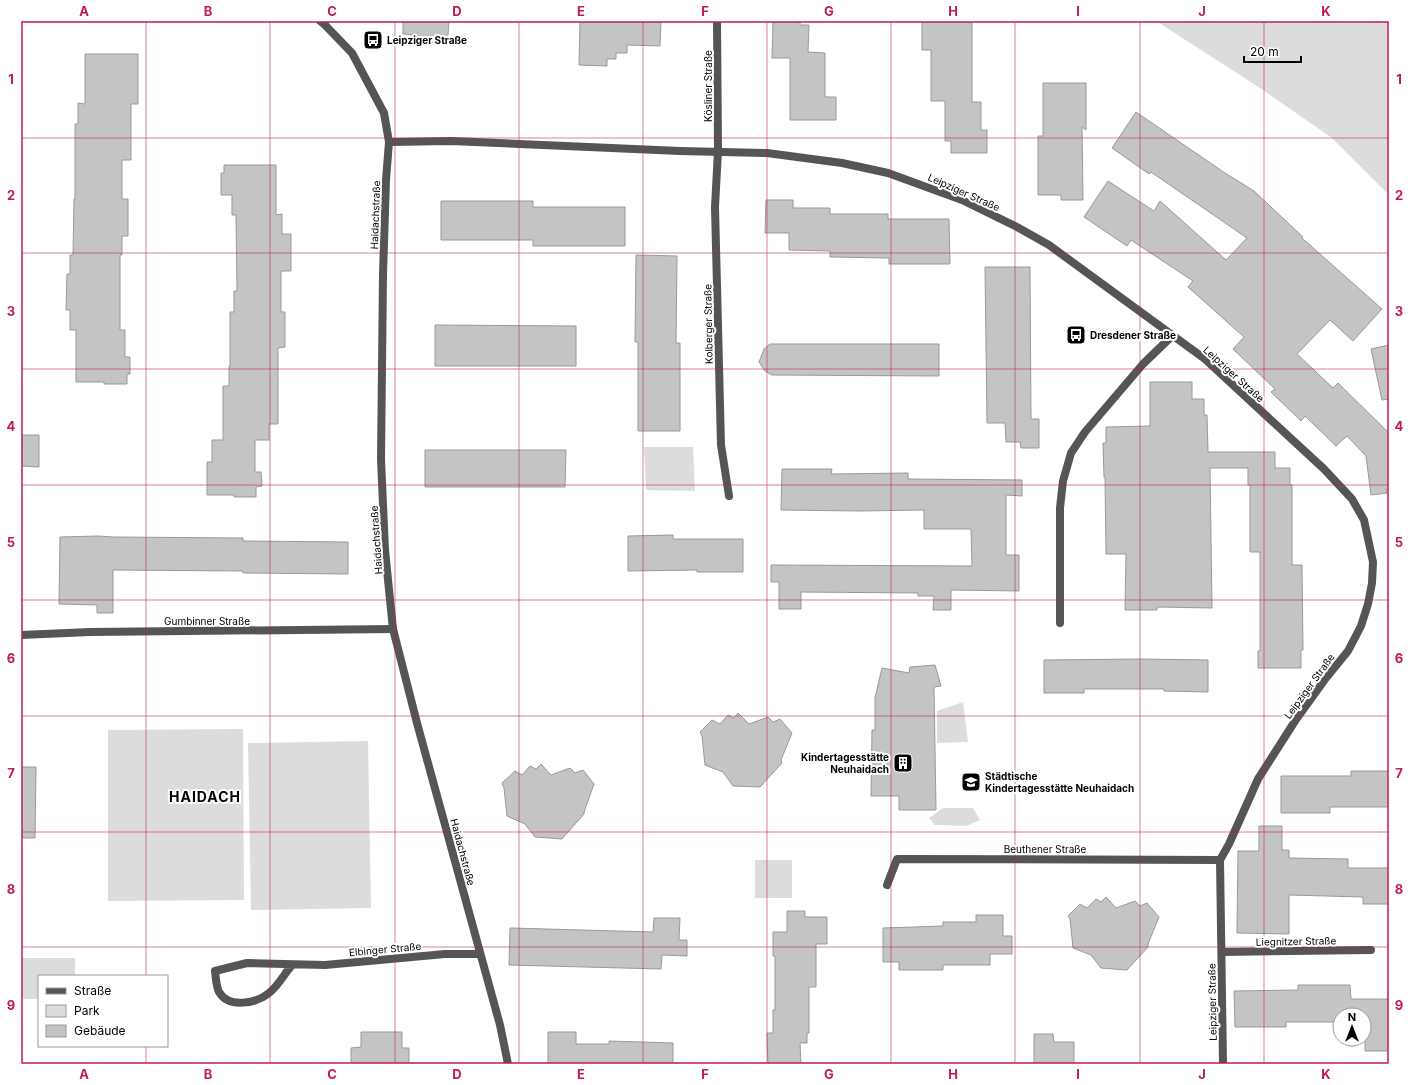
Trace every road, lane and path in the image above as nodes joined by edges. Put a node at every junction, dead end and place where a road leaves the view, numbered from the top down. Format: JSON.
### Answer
{"nodes":[{"id":1,"x":320,"y":21,"type":"edge"},
{"id":2,"x":717,"y":21,"type":"edge"},
{"id":3,"x":389,"y":142,"type":"junction"},
{"id":4,"x":718,"y":152,"type":"junction"},
{"id":5,"x":1172,"y":336,"type":"junction"},
{"id":6,"x":729,"y":496,"type":"dead end"},
{"id":7,"x":1060,"y":622,"type":"dead end"},
{"id":8,"x":393,"y":629,"type":"junction"},
{"id":9,"x":21,"y":635,"type":"edge"},
{"id":10,"x":1220,"y":860,"type":"junction"},
{"id":11,"x":886,"y":885,"type":"dead end"},
{"id":12,"x":1371,"y":950,"type":"dead end"},
{"id":13,"x":1222,"y":952,"type":"junction"},
{"id":14,"x":480,"y":954,"type":"junction"},
{"id":15,"x":292,"y":965,"type":"junction"},
{"id":16,"x":508,"y":1064,"type":"edge"},
{"id":17,"x":1223,"y":1064,"type":"edge"}],
"edges":[{"from":1,"to":3,"type":"street","name":"Haidachstraße"},
{"from":2,"to":4,"type":"street","name":"Kösliner Straße"},
{"from":3,"to":4,"type":"street","name":"Leipziger Straße"},
{"from":3,"to":8,"type":"street","name":"Haidachstraße"},
{"from":4,"to":5,"type":"street","name":"Leipziger Straße"},
{"from":4,"to":6,"type":"street","name":"Kolberger Straße"},
{"from":5,"to":7,"type":"street"},
{"from":5,"to":10,"type":"street","name":"Leipziger Straße"},
{"from":8,"to":9,"type":"street","name":"Gumbinner Straße"},
{"from":8,"to":14,"type":"street","name":"Haidachstraße"},
{"from":10,"to":11,"type":"street","name":"Beuthener Straße"},
{"from":10,"to":13,"type":"street","name":"Leipziger Straße"},
{"from":12,"to":13,"type":"street","name":"Liegnitzer Straße"},
{"from":13,"to":17,"type":"street","name":"Leipziger Straße"},
{"from":14,"to":15,"type":"street","name":"Elbinger Straße"},
{"from":14,"to":16,"type":"street","name":"Haidachstraße"},
{"from":15,"to":15,"type":"street","name":"Elbinger Straße"}]}
